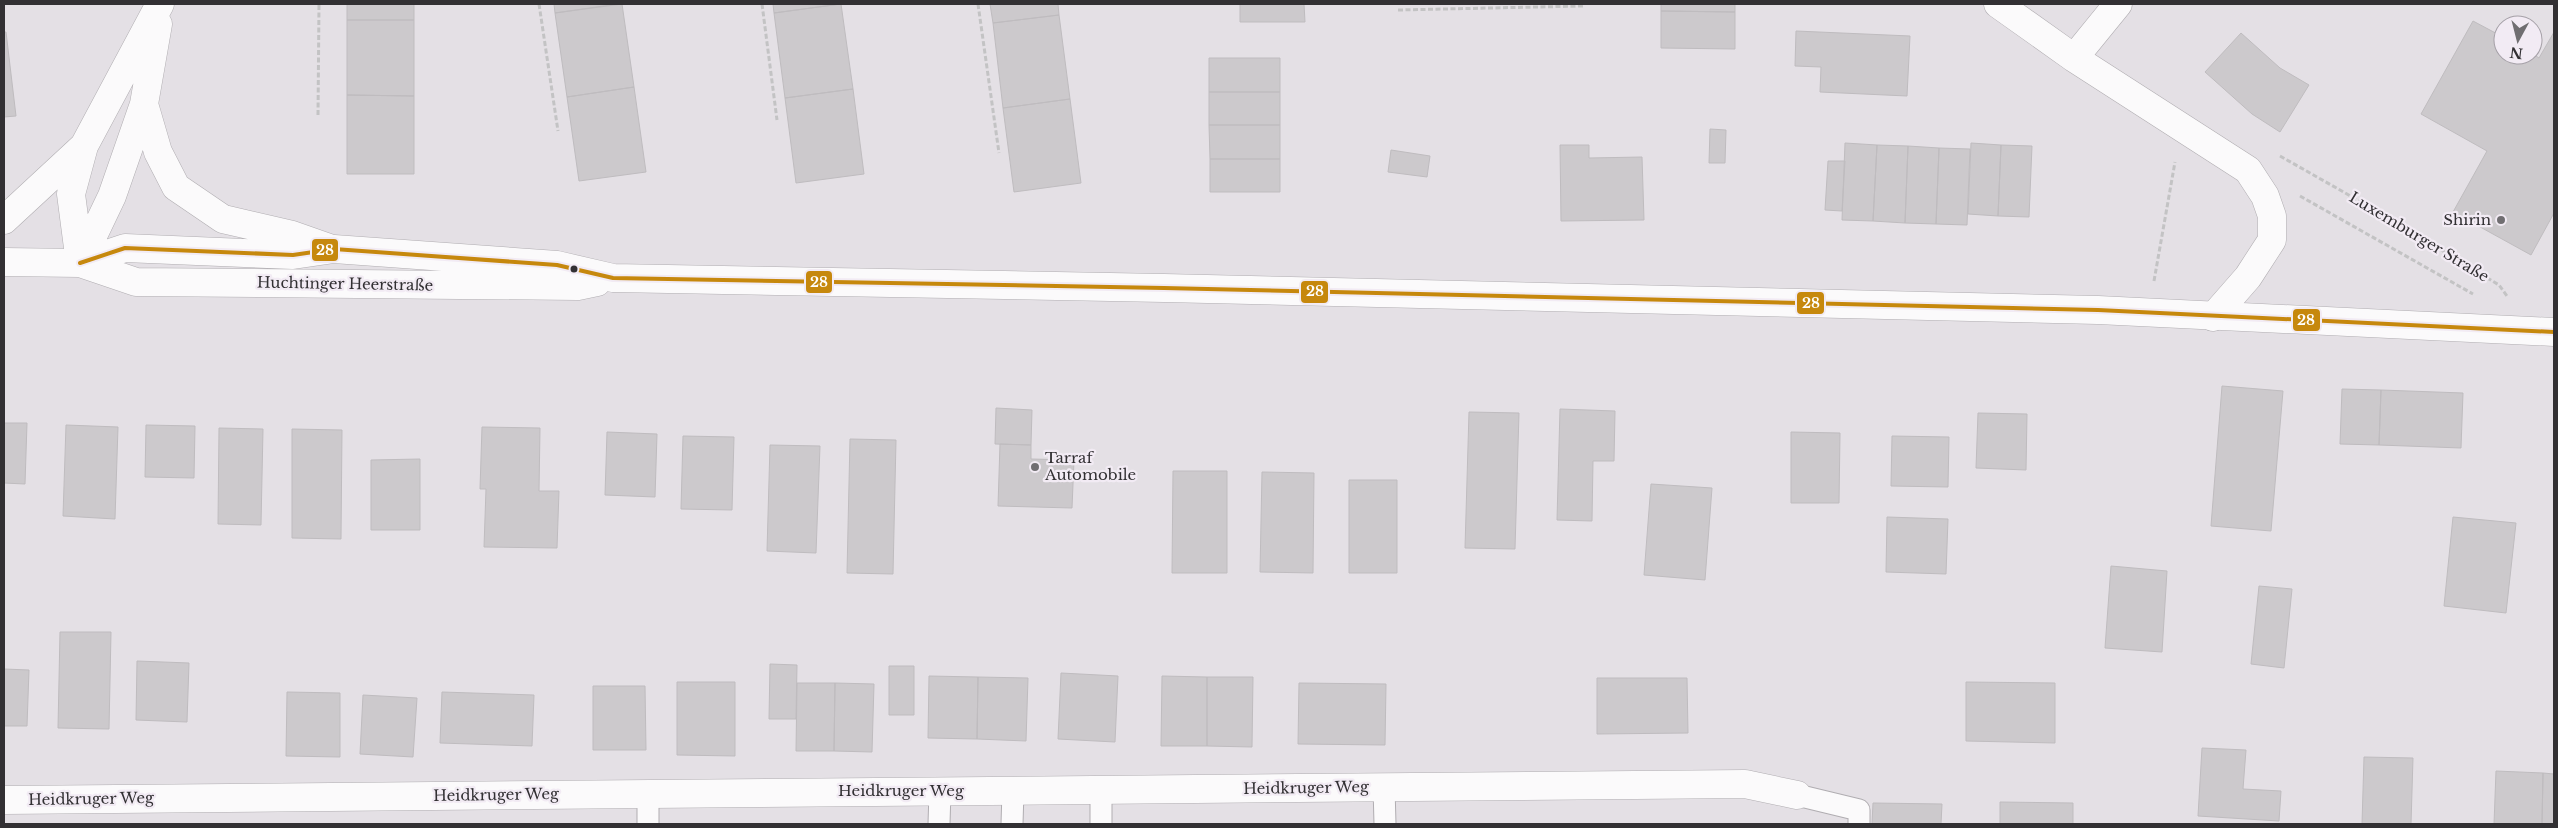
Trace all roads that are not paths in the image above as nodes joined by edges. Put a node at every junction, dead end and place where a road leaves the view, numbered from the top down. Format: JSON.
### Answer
{"nodes":[{"id":1,"x":160,"y":4,"type":"edge"},
{"id":2,"x":1998,"y":4,"type":"edge"},
{"id":3,"x":2118,"y":4,"type":"edge"},
{"id":4,"x":2074,"y":58,"type":"junction"},
{"id":5,"x":144,"y":104,"type":"junction"},
{"id":6,"x":84,"y":146,"type":"junction"},
{"id":7,"x":4,"y":220,"type":"edge"},
{"id":8,"x":334,"y":250,"type":"junction"},
{"id":9,"x":4,"y":262,"type":"edge"},
{"id":10,"x":80,"y":263,"type":"junction"},
{"id":11,"x":613,"y":278,"type":"junction"},
{"id":12,"x":2212,"y":316,"type":"junction"},
{"id":13,"x":2542,"y":331,"type":"edge"},
{"id":14,"x":1384,"y":787,"type":"junction"},
{"id":15,"x":1101,"y":790,"type":"junction"},
{"id":16,"x":940,"y":791,"type":"junction"},
{"id":17,"x":1013,"y":791,"type":"junction"},
{"id":18,"x":648,"y":794,"type":"junction"},
{"id":19,"x":1797,"y":795,"type":"joint"},
{"id":20,"x":4,"y":800,"type":"edge"},
{"id":21,"x":648,"y":824,"type":"edge"},
{"id":22,"x":939,"y":824,"type":"edge"},
{"id":23,"x":1012,"y":824,"type":"edge"},
{"id":24,"x":1101,"y":824,"type":"edge"},
{"id":25,"x":1385,"y":824,"type":"edge"},
{"id":26,"x":1859,"y":824,"type":"edge"}],
"edges":[{"from":1,"to":5,"type":"main road"},
{"from":1,"to":6,"type":"main road"},
{"from":2,"to":4,"type":"main road"},
{"from":3,"to":4,"type":"main road"},
{"from":4,"to":12,"type":"main road"},
{"from":5,"to":8,"type":"main road"},
{"from":5,"to":10,"type":"main road"},
{"from":6,"to":7,"type":"main road"},
{"from":6,"to":10,"type":"main road"},
{"from":8,"to":10,"type":"main road","name":"Huchtinger Heerstraße"},
{"from":8,"to":11,"type":"main road","name":"Huchtinger Heerstraße"},
{"from":9,"to":10,"type":"main road","name":"Huchtinger Heerstraße"},
{"from":10,"to":11,"type":"main road","name":"Huchtinger Heerstraße"},
{"from":11,"to":12,"type":"main road","name":"Huchtinger Heerstraße"},
{"from":12,"to":13,"type":"main road","name":"Huchtinger Heerstraße"},
{"from":14,"to":15,"type":"main road","name":"Heidkruger Weg"},
{"from":14,"to":19,"type":"main road","name":"Heidkruger Weg"},
{"from":14,"to":25,"type":"lane"},
{"from":15,"to":17,"type":"main road","name":"Heidkruger Weg"},
{"from":15,"to":24,"type":"lane"},
{"from":16,"to":17,"type":"main road","name":"Heidkruger Weg"},
{"from":16,"to":18,"type":"main road","name":"Heidkruger Weg"},
{"from":16,"to":22,"type":"lane"},
{"from":17,"to":23,"type":"lane"},
{"from":18,"to":20,"type":"main road","name":"Heidkruger Weg"},
{"from":18,"to":21,"type":"lane"},
{"from":19,"to":26,"type":"lane"}]}
